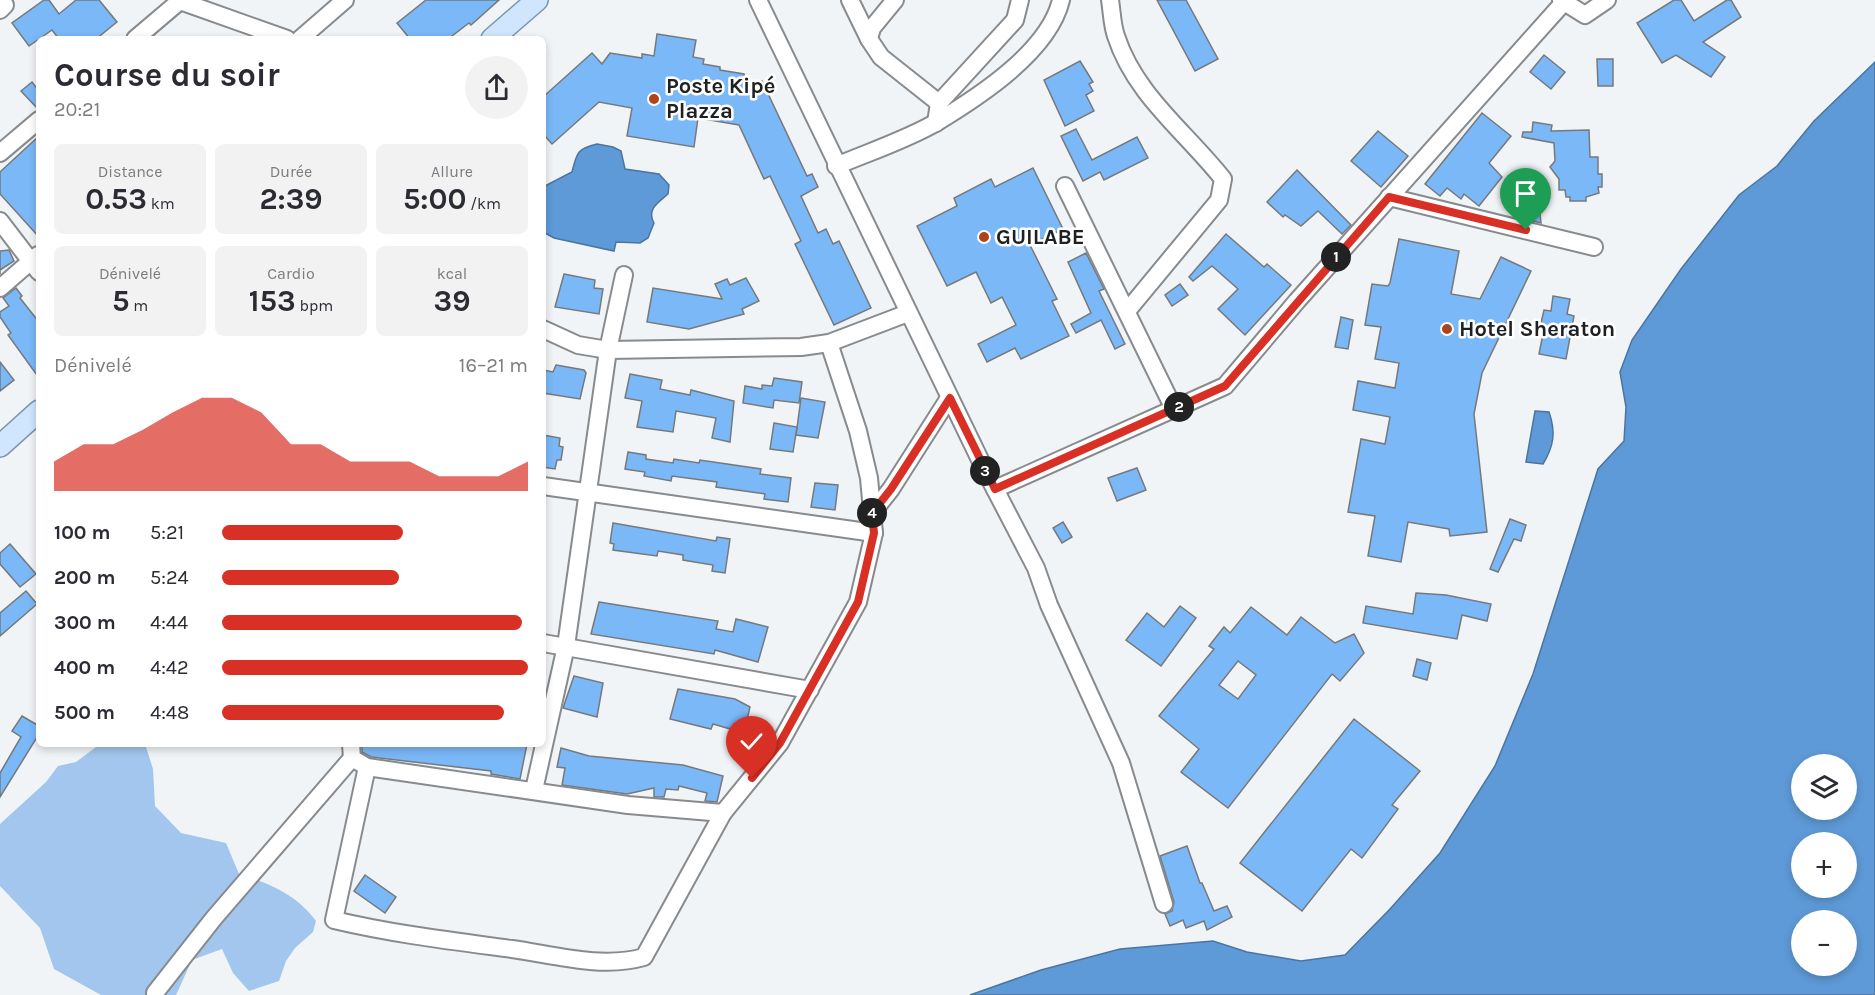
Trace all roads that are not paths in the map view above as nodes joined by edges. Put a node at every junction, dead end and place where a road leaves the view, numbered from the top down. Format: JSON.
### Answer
{"nodes":[{"id":1,"x":345,"y":0,"type":"edge"},
{"id":2,"x":537,"y":0,"type":"edge"},
{"id":3,"x":758,"y":0,"type":"edge"},
{"id":4,"x":850,"y":0,"type":"edge"},
{"id":5,"x":895,"y":0,"type":"edge"},
{"id":6,"x":1020,"y":0,"type":"edge"},
{"id":7,"x":1061,"y":0,"type":"edge"},
{"id":8,"x":1110,"y":0,"type":"edge"},
{"id":9,"x":1608,"y":0,"type":"edge"},
{"id":10,"x":180,"y":1,"type":"edge"},
{"id":11,"x":1563,"y":1,"type":"edge"},
{"id":12,"x":139,"y":36,"type":"edge"},
{"id":13,"x":279,"y":36,"type":"edge"},
{"id":14,"x":303,"y":36,"type":"edge"},
{"id":15,"x":495,"y":36,"type":"edge"},
{"id":16,"x":869,"y":39,"type":"junction"},
{"id":17,"x":939,"y":103,"type":"junction"},
{"id":18,"x":36,"y":123,"type":"edge"},
{"id":19,"x":936,"y":123,"type":"junction"},
{"id":20,"x":0,"y":153,"type":"edge"},
{"id":21,"x":836,"y":166,"type":"junction"},
{"id":22,"x":1065,"y":186,"type":"dead end"},
{"id":23,"x":1389,"y":197,"type":"junction"},
{"id":24,"x":0,"y":221,"type":"edge"},
{"id":25,"x":1594,"y":247,"type":"dead end"},
{"id":26,"x":36,"y":262,"type":"edge"},
{"id":27,"x":624,"y":275,"type":"dead end"},
{"id":28,"x":0,"y":288,"type":"edge"},
{"id":29,"x":1128,"y":310,"type":"junction"},
{"id":30,"x":908,"y":313,"type":"junction"},
{"id":31,"x":546,"y":330,"type":"edge"},
{"id":32,"x":829,"y":343,"type":"junction"},
{"id":33,"x":608,"y":350,"type":"junction"},
{"id":34,"x":950,"y":398,"type":"junction"},
{"id":35,"x":1174,"y":409,"type":"junction"},
{"id":36,"x":36,"y":414,"type":"edge"},
{"id":37,"x":0,"y":446,"type":"edge"},
{"id":38,"x":546,"y":486,"type":"edge"},
{"id":39,"x":995,"y":489,"type":"junction"},
{"id":40,"x":587,"y":490,"type":"junction"},
{"id":41,"x":872,"y":513,"type":"junction"},
{"id":42,"x":874,"y":533,"type":"junction"},
{"id":43,"x":546,"y":643,"type":"edge"},
{"id":44,"x":566,"y":646,"type":"junction"},
{"id":45,"x":810,"y":690,"type":"junction"},
{"id":46,"x":546,"y":736,"type":"edge"},
{"id":47,"x":544,"y":747,"type":"edge"},
{"id":48,"x":356,"y":756,"type":"edge"},
{"id":49,"x":534,"y":790,"type":"junction"},
{"id":50,"x":723,"y":813,"type":"junction"},
{"id":51,"x":1164,"y":904,"type":"dead end"},
{"id":52,"x":155,"y":993,"type":"dead end"}],
"edges":[{"from":1,"to":14,"type":"street"},
{"from":2,"to":15,"type":"main road"},
{"from":3,"to":21,"type":"street"},
{"from":4,"to":16,"type":"street"},
{"from":5,"to":16,"type":"street"},
{"from":6,"to":17,"type":"street"},
{"from":7,"to":19,"type":"street"},
{"from":8,"to":29,"type":"street"},
{"from":9,"to":11,"type":"street"},
{"from":10,"to":12,"type":"street"},
{"from":10,"to":13,"type":"street"},
{"from":11,"to":23,"type":"street"},
{"from":16,"to":17,"type":"street"},
{"from":17,"to":19,"type":"street"},
{"from":18,"to":20,"type":"street"},
{"from":19,"to":21,"type":"street"},
{"from":21,"to":30,"type":"street"},
{"from":22,"to":29,"type":"street"},
{"from":23,"to":25,"type":"street"},
{"from":23,"to":35,"type":"street"},
{"from":24,"to":26,"type":"street"},
{"from":26,"to":28,"type":"street"},
{"from":27,"to":33,"type":"street"},
{"from":29,"to":35,"type":"street"},
{"from":30,"to":32,"type":"street"},
{"from":30,"to":34,"type":"street"},
{"from":31,"to":33,"type":"street"},
{"from":32,"to":33,"type":"street"},
{"from":32,"to":41,"type":"street"},
{"from":33,"to":40,"type":"street"},
{"from":34,"to":39,"type":"street"},
{"from":34,"to":41,"type":"street"},
{"from":35,"to":39,"type":"street"},
{"from":36,"to":37,"type":"main road"},
{"from":38,"to":40,"type":"street"},
{"from":39,"to":51,"type":"street"},
{"from":40,"to":42,"type":"street"},
{"from":40,"to":44,"type":"street"},
{"from":41,"to":42,"type":"street"},
{"from":42,"to":45,"type":"street"},
{"from":43,"to":44,"type":"street"},
{"from":44,"to":45,"type":"street"},
{"from":44,"to":46,"type":"street"},
{"from":45,"to":50,"type":"street"},
{"from":47,"to":49,"type":"street"},
{"from":48,"to":49,"type":"street"},
{"from":48,"to":50,"type":"street"},
{"from":48,"to":52,"type":"street"},
{"from":49,"to":50,"type":"street"}]}
